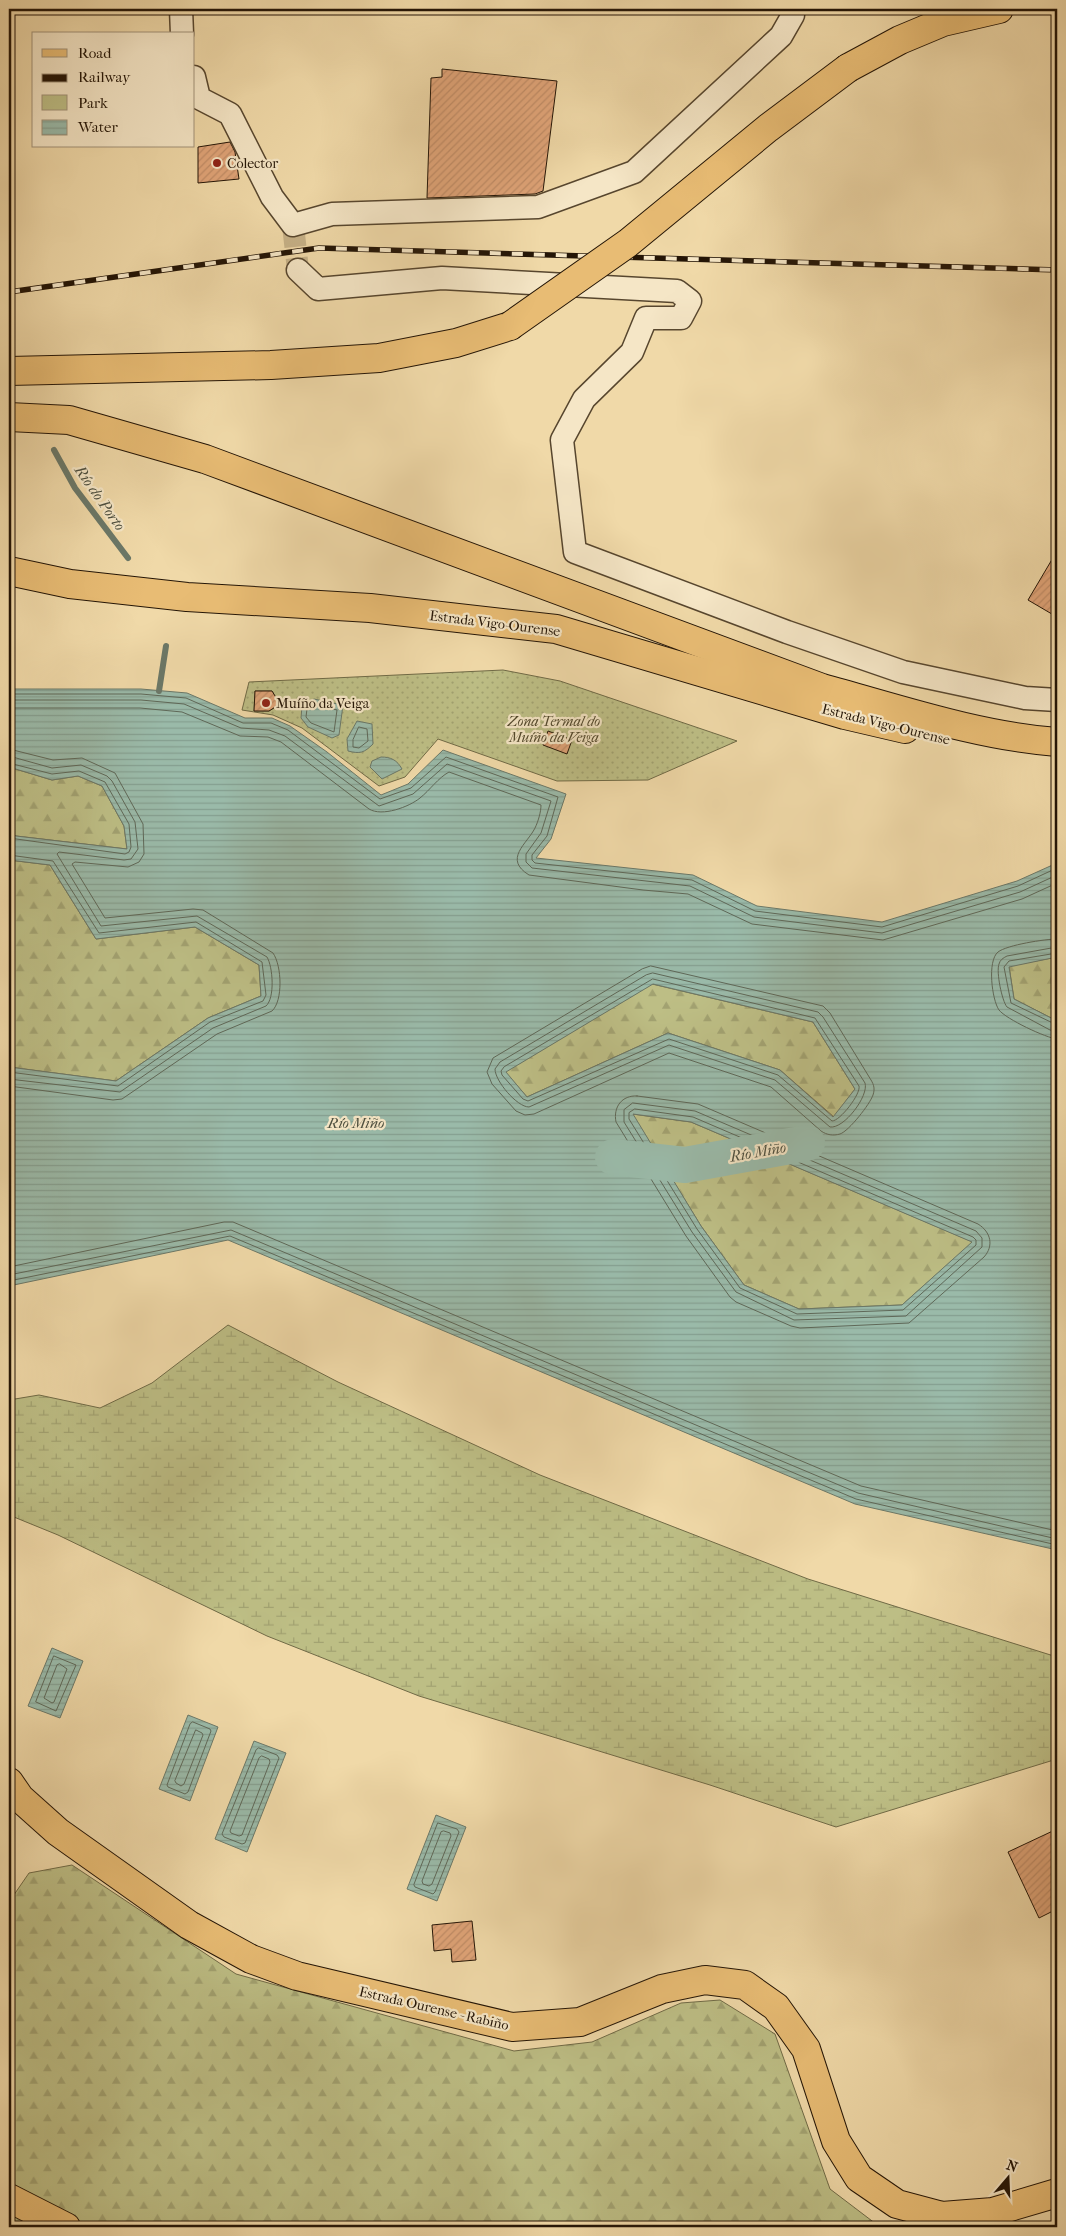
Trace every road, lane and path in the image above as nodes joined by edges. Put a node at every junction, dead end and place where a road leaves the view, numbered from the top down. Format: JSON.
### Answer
{"nodes":[{"id":1,"x":181,"y":9,"type":"edge"},
{"id":2,"x":793,"y":9,"type":"edge"},
{"id":3,"x":999,"y":9,"type":"edge"},
{"id":4,"x":182,"y":32,"type":"edge"},
{"id":5,"x":195,"y":81,"type":"edge"},
{"id":6,"x":298,"y":270,"type":"tunnel mouth"},
{"id":7,"x":9,"y":371,"type":"edge"},
{"id":8,"x":9,"y":417,"type":"edge"},
{"id":9,"x":9,"y":571,"type":"edge"},
{"id":10,"x":1057,"y":700,"type":"edge"},
{"id":11,"x":1057,"y":742,"type":"edge"},
{"id":12,"x":1057,"y":758,"type":"edge"},
{"id":13,"x":9,"y":1782,"type":"edge"},
{"id":14,"x":1057,"y":2193,"type":"edge"},
{"id":15,"x":9,"y":2198,"type":"edge"},
{"id":16,"x":66,"y":2227,"type":"edge"}],
"edges":[{"from":1,"to":4,"type":"street"},
{"from":2,"to":5,"type":"street"},
{"from":3,"to":7,"type":"main road","bridge":true},
{"from":6,"to":10,"type":"street"},
{"from":8,"to":11,"type":"main road"},
{"from":9,"to":12,"type":"main road","name":"Estrada Vigo-Ourense"},
{"from":13,"to":14,"type":"main road","name":"Estrada Ourense - Rabiño"},
{"from":15,"to":16,"type":"main road"}]}
